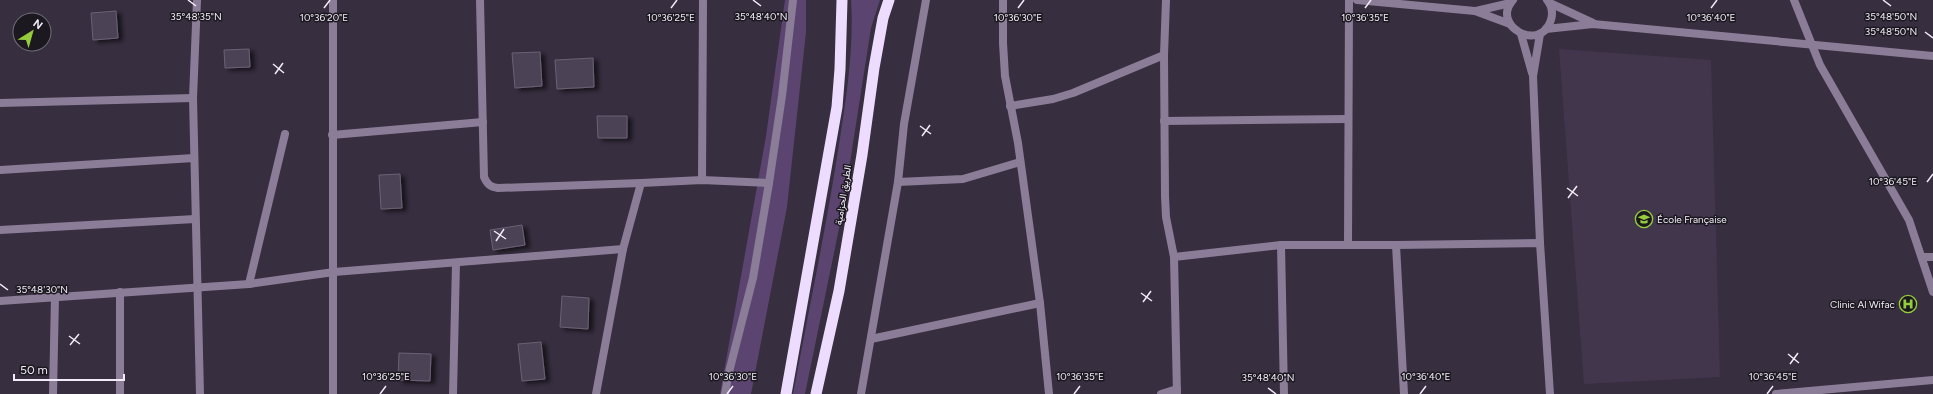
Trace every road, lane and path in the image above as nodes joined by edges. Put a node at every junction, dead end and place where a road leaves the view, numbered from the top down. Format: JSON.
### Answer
{"nodes":[{"id":1,"x":197,"y":0,"type":"edge"},
{"id":2,"x":333,"y":0,"type":"edge"},
{"id":3,"x":480,"y":0,"type":"edge"},
{"id":4,"x":703,"y":0,"type":"edge"},
{"id":5,"x":793,"y":0,"type":"edge"},
{"id":6,"x":842,"y":0,"type":"edge"},
{"id":7,"x":889,"y":0,"type":"edge"},
{"id":8,"x":926,"y":0,"type":"edge"},
{"id":9,"x":1003,"y":0,"type":"edge"},
{"id":10,"x":1166,"y":0,"type":"edge"},
{"id":11,"x":1349,"y":0,"type":"edge"},
{"id":12,"x":1357,"y":0,"type":"edge"},
{"id":13,"x":1794,"y":0,"type":"edge"},
{"id":14,"x":1511,"y":2,"type":"edge"},
{"id":15,"x":1549,"y":2,"type":"edge"},
{"id":16,"x":1475,"y":11,"type":"junction"},
{"id":17,"x":1510,"y":24,"type":"junction"},
{"id":18,"x":1593,"y":24,"type":"junction"},
{"id":19,"x":1543,"y":32,"type":"junction"},
{"id":20,"x":1522,"y":34,"type":"junction"},
{"id":21,"x":1811,"y":45,"type":"junction"},
{"id":22,"x":1164,"y":55,"type":"junction"},
{"id":23,"x":1933,"y":56,"type":"edge"},
{"id":24,"x":1533,"y":76,"type":"junction"},
{"id":25,"x":193,"y":98,"type":"junction"},
{"id":26,"x":0,"y":102,"type":"edge"},
{"id":27,"x":1010,"y":106,"type":"junction"},
{"id":28,"x":1348,"y":118,"type":"junction"},
{"id":29,"x":1164,"y":121,"type":"junction"},
{"id":30,"x":483,"y":122,"type":"junction"},
{"id":31,"x":285,"y":134,"type":"dead end"},
{"id":32,"x":332,"y":135,"type":"junction"},
{"id":33,"x":194,"y":158,"type":"junction"},
{"id":34,"x":1020,"y":162,"type":"junction"},
{"id":35,"x":0,"y":170,"type":"edge"},
{"id":36,"x":702,"y":180,"type":"junction"},
{"id":37,"x":898,"y":182,"type":"junction"},
{"id":38,"x":641,"y":183,"type":"junction"},
{"id":39,"x":769,"y":183,"type":"junction"},
{"id":40,"x":195,"y":219,"type":"junction"},
{"id":41,"x":0,"y":230,"type":"edge"},
{"id":42,"x":1540,"y":243,"type":"junction"},
{"id":43,"x":1280,"y":245,"type":"junction"},
{"id":44,"x":1348,"y":245,"type":"junction"},
{"id":45,"x":1396,"y":245,"type":"junction"},
{"id":46,"x":623,"y":249,"type":"junction"},
{"id":47,"x":1174,"y":257,"type":"junction"},
{"id":48,"x":1922,"y":257,"type":"junction"},
{"id":49,"x":1933,"y":257,"type":"edge"},
{"id":50,"x":456,"y":263,"type":"junction"},
{"id":51,"x":334,"y":272,"type":"junction"},
{"id":52,"x":249,"y":284,"type":"junction"},
{"id":53,"x":199,"y":288,"type":"junction"},
{"id":54,"x":120,"y":292,"type":"junction"},
{"id":55,"x":1933,"y":292,"type":"edge"},
{"id":56,"x":55,"y":296,"type":"junction"},
{"id":57,"x":0,"y":301,"type":"edge"},
{"id":58,"x":1040,"y":303,"type":"junction"},
{"id":59,"x":871,"y":339,"type":"junction"},
{"id":60,"x":1933,"y":380,"type":"edge"},
{"id":61,"x":1177,"y":392,"type":"edge"},
{"id":62,"x":1808,"y":393,"type":"edge"},
{"id":63,"x":53,"y":394,"type":"edge"},
{"id":64,"x":120,"y":394,"type":"edge"},
{"id":65,"x":200,"y":394,"type":"edge"},
{"id":66,"x":333,"y":394,"type":"edge"},
{"id":67,"x":453,"y":394,"type":"edge"},
{"id":68,"x":596,"y":394,"type":"edge"},
{"id":69,"x":725,"y":394,"type":"edge"},
{"id":70,"x":786,"y":394,"type":"edge"},
{"id":71,"x":816,"y":394,"type":"edge"},
{"id":72,"x":861,"y":394,"type":"edge"},
{"id":73,"x":1049,"y":394,"type":"edge"},
{"id":74,"x":1161,"y":394,"type":"edge"},
{"id":75,"x":1284,"y":394,"type":"edge"},
{"id":76,"x":1404,"y":394,"type":"edge"},
{"id":77,"x":1550,"y":394,"type":"edge"},
{"id":78,"x":1776,"y":394,"type":"edge"}],
"edges":[{"from":1,"to":25,"type":"street"},
{"from":2,"to":32,"type":"street"},
{"from":3,"to":30,"type":"street"},
{"from":4,"to":36,"type":"street"},
{"from":5,"to":39,"type":"street"},
{"from":6,"to":70,"type":"highway","name":"الطريق الحزامية"},
{"from":7,"to":71,"type":"highway","name":"الطريق الحزامية"},
{"from":8,"to":37,"type":"street"},
{"from":9,"to":27,"type":"street"},
{"from":10,"to":22,"type":"street"},
{"from":11,"to":28,"type":"street"},
{"from":12,"to":16,"type":"street"},
{"from":13,"to":21,"type":"street"},
{"from":14,"to":16,"type":"street"},
{"from":14,"to":17,"type":"street"},
{"from":15,"to":18,"type":"street"},
{"from":15,"to":19,"type":"street"},
{"from":16,"to":17,"type":"street"},
{"from":17,"to":20,"type":"street"},
{"from":18,"to":19,"type":"street"},
{"from":18,"to":21,"type":"street"},
{"from":19,"to":20,"type":"street"},
{"from":19,"to":24,"type":"street"},
{"from":20,"to":24,"type":"street"},
{"from":21,"to":23,"type":"street"},
{"from":21,"to":48,"type":"street"},
{"from":22,"to":27,"type":"street"},
{"from":22,"to":29,"type":"street"},
{"from":24,"to":42,"type":"street"},
{"from":25,"to":26,"type":"street"},
{"from":25,"to":33,"type":"street"},
{"from":27,"to":34,"type":"street"},
{"from":28,"to":29,"type":"street"},
{"from":28,"to":44,"type":"street"},
{"from":29,"to":47,"type":"street"},
{"from":30,"to":32,"type":"street"},
{"from":30,"to":38,"type":"street"},
{"from":31,"to":52,"type":"street"},
{"from":32,"to":51,"type":"street"},
{"from":33,"to":35,"type":"street"},
{"from":33,"to":40,"type":"street"},
{"from":34,"to":37,"type":"street"},
{"from":34,"to":58,"type":"street"},
{"from":36,"to":38,"type":"street"},
{"from":36,"to":39,"type":"street"},
{"from":37,"to":59,"type":"street"},
{"from":38,"to":46,"type":"street"},
{"from":39,"to":69,"type":"street"},
{"from":40,"to":41,"type":"street"},
{"from":40,"to":53,"type":"street"},
{"from":42,"to":45,"type":"street"},
{"from":42,"to":77,"type":"street"},
{"from":43,"to":44,"type":"street"},
{"from":43,"to":47,"type":"street"},
{"from":43,"to":75,"type":"street"},
{"from":44,"to":45,"type":"street"},
{"from":45,"to":76,"type":"street"},
{"from":46,"to":50,"type":"street"},
{"from":46,"to":68,"type":"street"},
{"from":47,"to":61,"type":"street"},
{"from":48,"to":49,"type":"street"},
{"from":48,"to":55,"type":"street"},
{"from":50,"to":51,"type":"street"},
{"from":50,"to":67,"type":"street"},
{"from":51,"to":52,"type":"street"},
{"from":51,"to":66,"type":"street"},
{"from":52,"to":53,"type":"street"},
{"from":53,"to":54,"type":"street"},
{"from":53,"to":65,"type":"street"},
{"from":54,"to":56,"type":"street"},
{"from":54,"to":64,"type":"street"},
{"from":56,"to":57,"type":"street"},
{"from":56,"to":63,"type":"street"},
{"from":58,"to":59,"type":"street"},
{"from":58,"to":73,"type":"street"},
{"from":59,"to":72,"type":"street"},
{"from":60,"to":62,"type":"street"},
{"from":61,"to":74,"type":"street"},
{"from":62,"to":78,"type":"street"}]}
